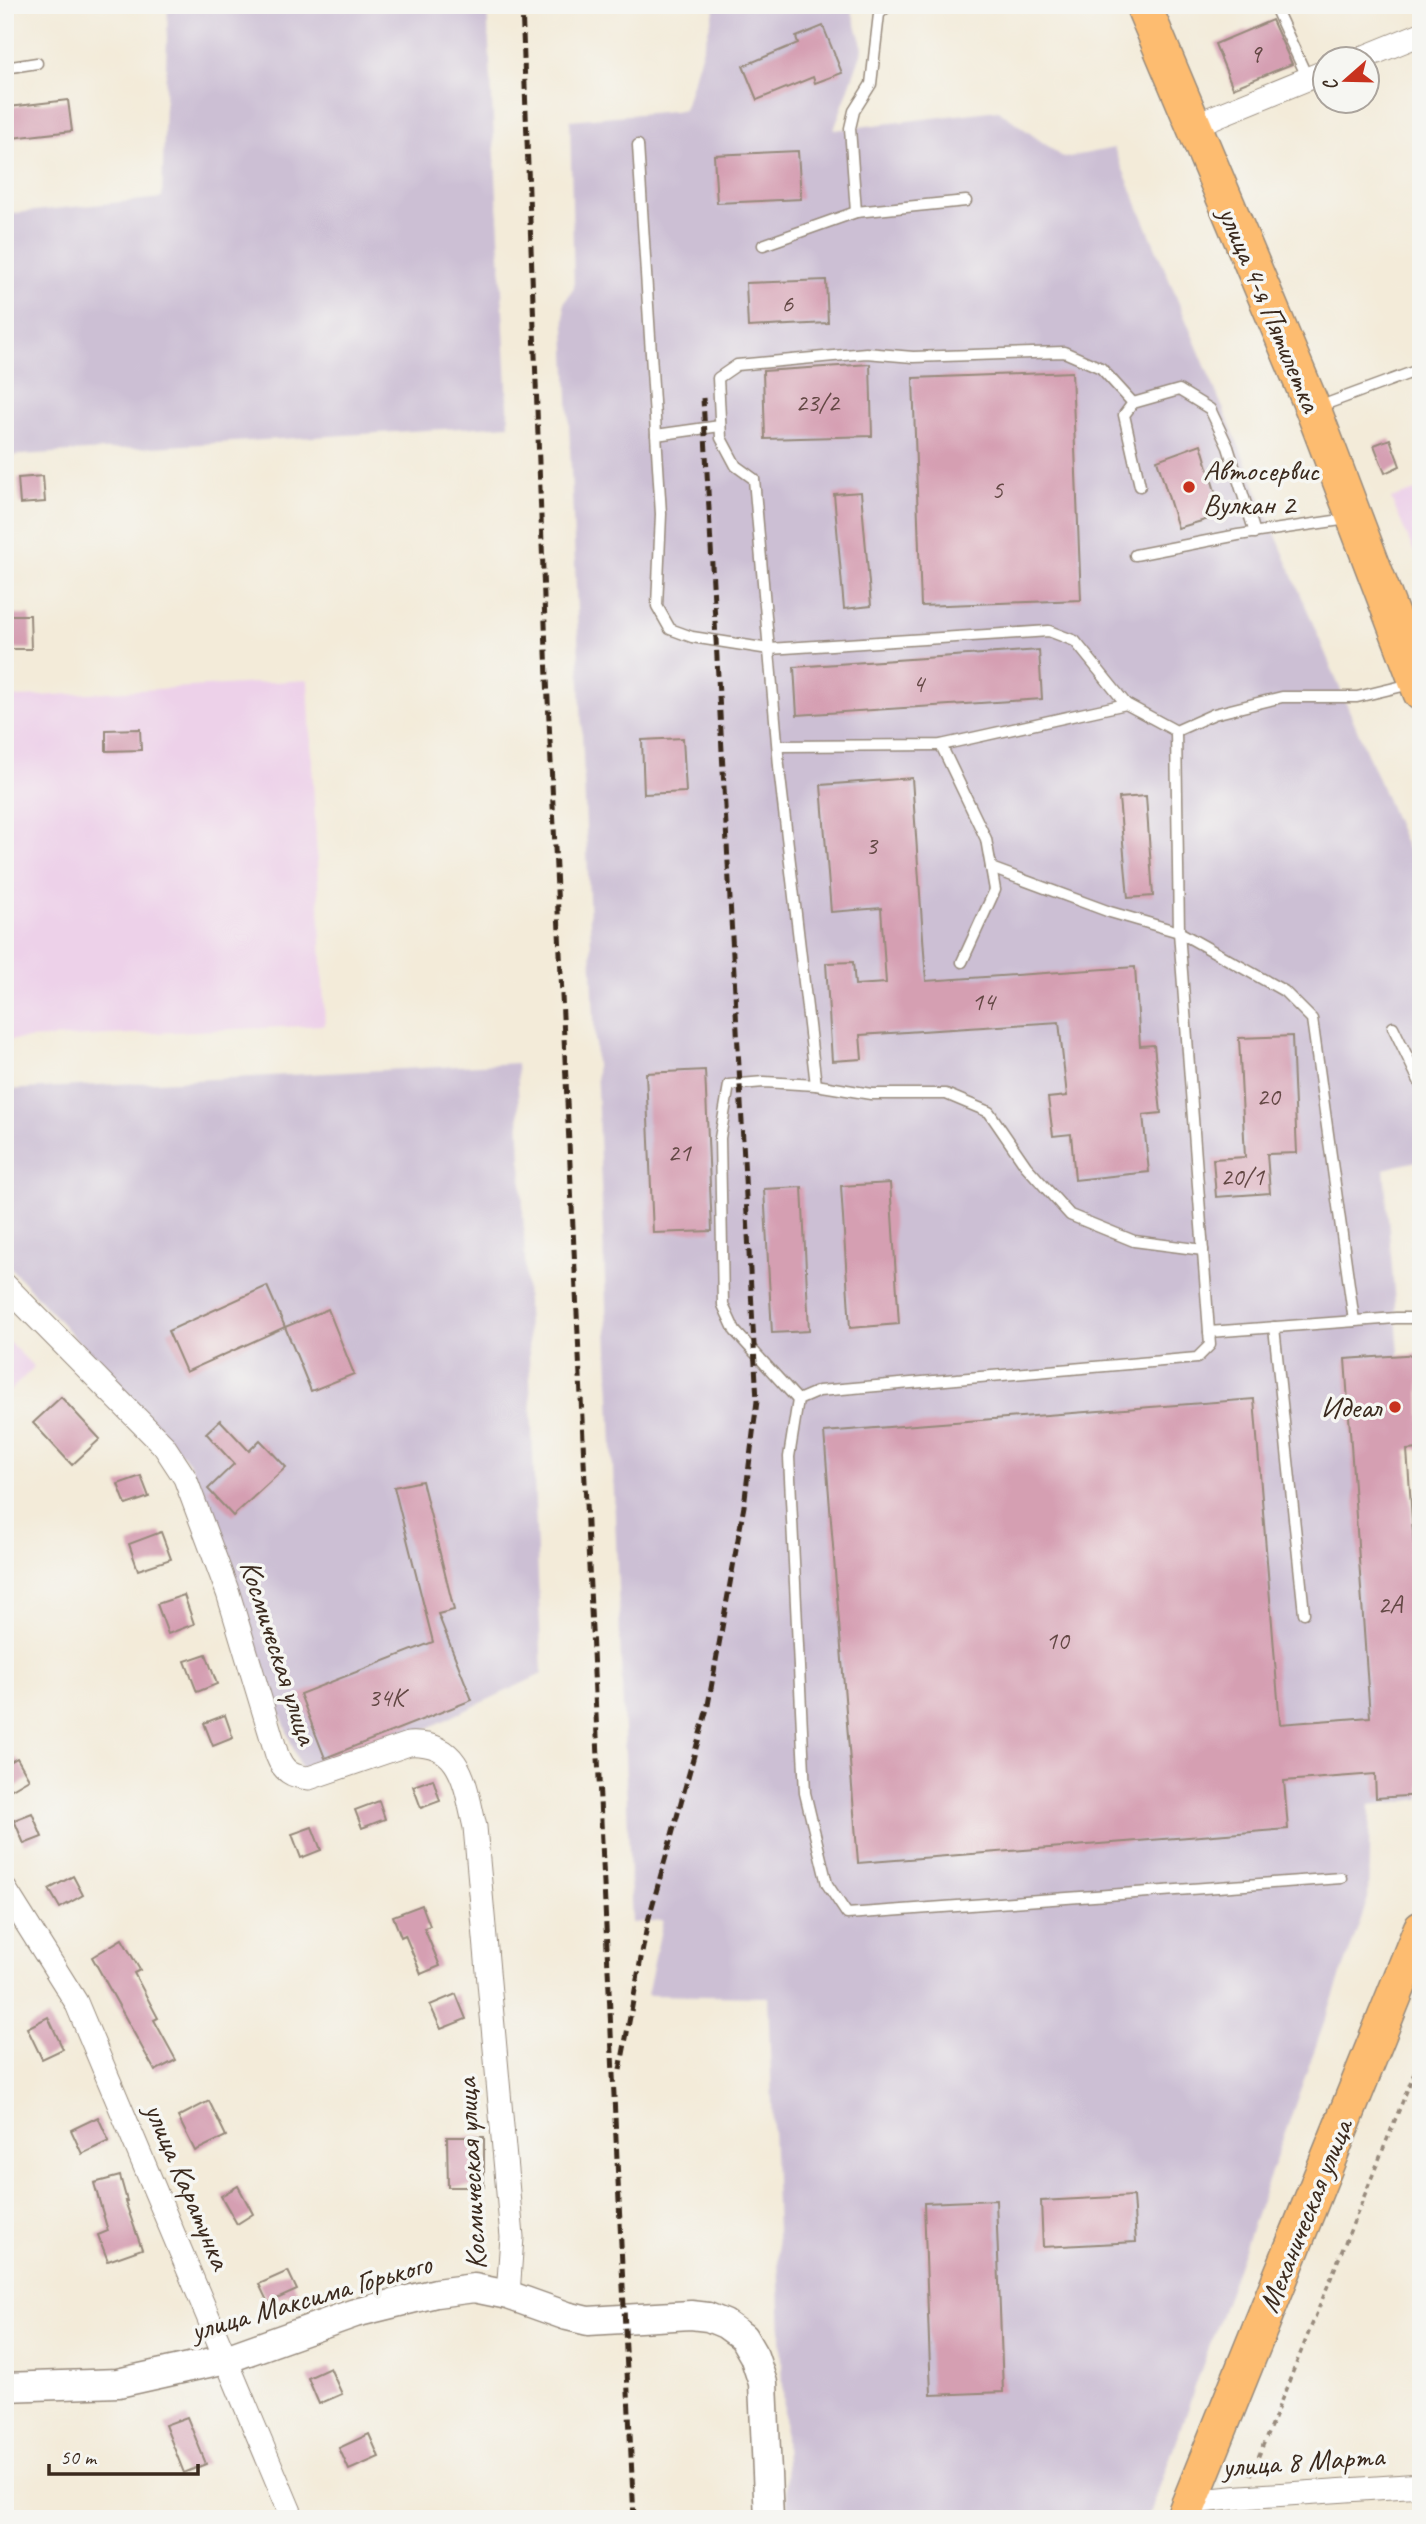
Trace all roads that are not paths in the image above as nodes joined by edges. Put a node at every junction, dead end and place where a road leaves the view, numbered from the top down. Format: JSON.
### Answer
{"nodes":[{"id":1,"x":868,"y":5,"type":"edge"},
{"id":2,"x":889,"y":5,"type":"edge"},
{"id":3,"x":1143,"y":5,"type":"edge"},
{"id":4,"x":1274,"y":5,"type":"edge"},
{"id":5,"x":879,"y":13,"type":"junction"},
{"id":6,"x":1421,"y":34,"type":"edge"},
{"id":7,"x":1380,"y":51,"type":"edge"},
{"id":8,"x":37,"y":63,"type":"dead end"},
{"id":9,"x":1310,"y":66,"type":"edge"},
{"id":10,"x":5,"y":68,"type":"edge"},
{"id":11,"x":1310,"y":78,"type":"edge"},
{"id":12,"x":1192,"y":126,"type":"junction"},
{"id":13,"x":638,"y":145,"type":"dead end"},
{"id":14,"x":966,"y":201,"type":"dead end"},
{"id":15,"x":856,"y":212,"type":"junction"},
{"id":16,"x":763,"y":245,"type":"dead end"},
{"id":17,"x":1421,"y":369,"type":"edge"},
{"id":18,"x":1133,"y":402,"type":"junction"},
{"id":19,"x":1313,"y":409,"type":"junction"},
{"id":20,"x":720,"y":426,"type":"junction"},
{"id":21,"x":656,"y":435,"type":"junction"},
{"id":22,"x":1140,"y":486,"type":"dead end"},
{"id":23,"x":1354,"y":518,"type":"junction"},
{"id":24,"x":1255,"y":533,"type":"junction"},
{"id":25,"x":1135,"y":555,"type":"dead end"},
{"id":26,"x":769,"y":649,"type":"junction"},
{"id":27,"x":1418,"y":687,"type":"edge"},
{"id":28,"x":1126,"y":704,"type":"junction"},
{"id":29,"x":1176,"y":731,"type":"junction"},
{"id":30,"x":941,"y":745,"type":"junction"},
{"id":31,"x":778,"y":746,"type":"junction"},
{"id":32,"x":991,"y":868,"type":"junction"},
{"id":33,"x":1179,"y":932,"type":"junction"},
{"id":34,"x":962,"y":962,"type":"dead end"},
{"id":35,"x":1393,"y":1027,"type":"dead end"},
{"id":36,"x":1421,"y":1085,"type":"edge"},
{"id":37,"x":816,"y":1086,"type":"junction"},
{"id":38,"x":1203,"y":1250,"type":"junction"},
{"id":39,"x":5,"y":1285,"type":"edge"},
{"id":40,"x":1421,"y":1318,"type":"edge"},
{"id":41,"x":1354,"y":1321,"type":"junction"},
{"id":42,"x":1274,"y":1327,"type":"junction"},
{"id":43,"x":1209,"y":1332,"type":"junction"},
{"id":44,"x":798,"y":1400,"type":"junction"},
{"id":45,"x":1304,"y":1613,"type":"dead end"},
{"id":46,"x":1341,"y":1878,"type":"dead end"},
{"id":47,"x":5,"y":1889,"type":"edge"},
{"id":48,"x":1421,"y":1929,"type":"edge"},
{"id":49,"x":508,"y":2295,"type":"junction"},
{"id":50,"x":226,"y":2359,"type":"junction"},
{"id":51,"x":5,"y":2387,"type":"edge"},
{"id":52,"x":1421,"y":2485,"type":"edge"},
{"id":53,"x":1199,"y":2510,"type":"edge"},
{"id":54,"x":293,"y":2519,"type":"edge"},
{"id":55,"x":769,"y":2519,"type":"edge"}],
"edges":[{"from":1,"to":5,"type":"lane"},
{"from":2,"to":5,"type":"lane"},
{"from":3,"to":12,"type":"main road","name":"улица 4-я Пятилетка"},
{"from":4,"to":9,"type":"lane"},
{"from":5,"to":15,"type":"lane"},
{"from":6,"to":7,"type":"street"},
{"from":8,"to":10,"type":"lane"},
{"from":11,"to":12,"type":"street"},
{"from":12,"to":19,"type":"main road","name":"улица 4-я Пятилетка"},
{"from":13,"to":21,"type":"lane"},
{"from":14,"to":15,"type":"lane"},
{"from":15,"to":16,"type":"lane"},
{"from":17,"to":19,"type":"lane"},
{"from":18,"to":20,"type":"lane"},
{"from":18,"to":22,"type":"lane"},
{"from":18,"to":24,"type":"lane"},
{"from":19,"to":23,"type":"main road","name":"улица 4-я Пятилетка"},
{"from":20,"to":21,"type":"lane"},
{"from":20,"to":26,"type":"lane"},
{"from":21,"to":26,"type":"lane"},
{"from":23,"to":24,"type":"lane"},
{"from":23,"to":27,"type":"main road","name":"улица 4-я Пятилетка"},
{"from":24,"to":25,"type":"lane"},
{"from":26,"to":28,"type":"lane"},
{"from":26,"to":31,"type":"lane"},
{"from":27,"to":29,"type":"lane"},
{"from":28,"to":29,"type":"lane"},
{"from":28,"to":30,"type":"lane"},
{"from":29,"to":33,"type":"lane"},
{"from":30,"to":31,"type":"lane"},
{"from":30,"to":32,"type":"lane"},
{"from":31,"to":37,"type":"lane"},
{"from":32,"to":33,"type":"lane"},
{"from":32,"to":34,"type":"lane"},
{"from":33,"to":38,"type":"lane"},
{"from":33,"to":41,"type":"lane"},
{"from":35,"to":36,"type":"lane"},
{"from":37,"to":38,"type":"lane"},
{"from":37,"to":44,"type":"lane"},
{"from":38,"to":43,"type":"lane"},
{"from":39,"to":49,"type":"street","name":"Космическая улица"},
{"from":40,"to":41,"type":"lane"},
{"from":41,"to":42,"type":"lane"},
{"from":42,"to":43,"type":"lane"},
{"from":42,"to":45,"type":"lane"},
{"from":43,"to":44,"type":"lane"},
{"from":44,"to":46,"type":"lane"},
{"from":47,"to":50,"type":"street","name":"улица Каратунка"},
{"from":48,"to":53,"type":"main road","name":"Механическая улица"},
{"from":49,"to":50,"type":"street","name":"улица Максима Горького"},
{"from":49,"to":55,"type":"street","name":"улица Максима Горького"},
{"from":50,"to":51,"type":"street","name":"улица Максима Горького"},
{"from":50,"to":54,"type":"street","name":"улица Каратунка"},
{"from":52,"to":53,"type":"street","name":"улица 8 Марта"}]}
